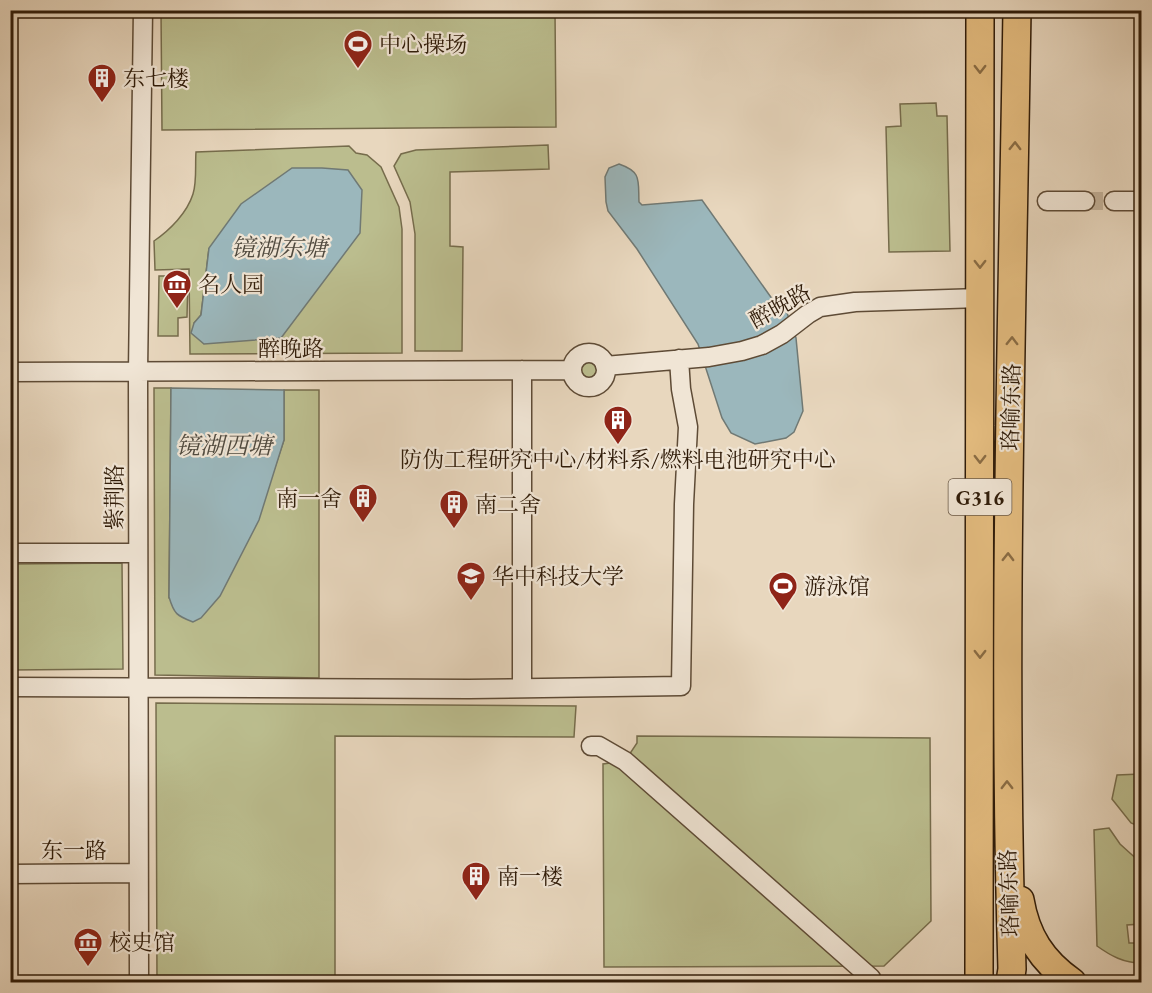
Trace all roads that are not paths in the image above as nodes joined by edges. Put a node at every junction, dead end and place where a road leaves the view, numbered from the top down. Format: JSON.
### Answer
{"nodes":[{"id":1,"x":143,"y":10,"type":"edge"},
{"id":2,"x":980,"y":10,"type":"edge"},
{"id":3,"x":1017,"y":10,"type":"edge"},
{"id":4,"x":1047,"y":201,"type":"dead end"},
{"id":5,"x":1085,"y":201,"type":"tunnel mouth"},
{"id":6,"x":1114,"y":201,"type":"tunnel mouth"},
{"id":7,"x":1142,"y":201,"type":"edge"},
{"id":8,"x":980,"y":298,"type":"junction"},
{"id":9,"x":679,"y":359,"type":"junction"},
{"id":10,"x":522,"y":370,"type":"junction"},
{"id":11,"x":10,"y":372,"type":"edge"},
{"id":12,"x":138,"y":372,"type":"junction"},
{"id":13,"x":10,"y":553,"type":"edge"},
{"id":14,"x":138,"y":553,"type":"junction"},
{"id":15,"x":138,"y":686,"type":"junction"},
{"id":16,"x":10,"y":687,"type":"edge"},
{"id":17,"x":522,"y":688,"type":"junction"},
{"id":18,"x":591,"y":746,"type":"dead end"},
{"id":19,"x":1007,"y":824,"type":"junction"},
{"id":20,"x":138,"y":873,"type":"junction"},
{"id":21,"x":10,"y":874,"type":"edge"},
{"id":22,"x":139,"y":982,"type":"edge"},
{"id":23,"x":871,"y":982,"type":"edge"},
{"id":24,"x":979,"y":982,"type":"edge"},
{"id":25,"x":1010,"y":982,"type":"edge"},
{"id":26,"x":1072,"y":982,"type":"edge"}],
"edges":[{"from":1,"to":12,"type":"street","name":"紫荆路"},
{"from":2,"to":8,"type":"highway","name":"珞喻东路","number":"G316","one_way":true},
{"from":19,"to":3,"type":"highway","name":"珞喻东路","number":"G316","one_way":true},
{"from":4,"to":5,"type":"street"},
{"from":6,"to":7,"type":"street"},
{"from":8,"to":9,"type":"street","name":"醉晚路"},
{"from":8,"to":24,"type":"highway","name":"珞喻东路","number":"G316","one_way":true},
{"from":9,"to":10,"type":"street","name":"醉晚路"},
{"from":9,"to":17,"type":"street"},
{"from":10,"to":12,"type":"street","name":"醉晚路"},
{"from":10,"to":17,"type":"street"},
{"from":11,"to":12,"type":"street","name":"醉晚路"},
{"from":12,"to":14,"type":"street","name":"紫荆路"},
{"from":13,"to":14,"type":"street"},
{"from":14,"to":15,"type":"street","name":"紫荆路"},
{"from":15,"to":16,"type":"street"},
{"from":15,"to":17,"type":"street"},
{"from":15,"to":20,"type":"street","name":"紫荆路"},
{"from":18,"to":23,"type":"street"},
{"from":19,"to":25,"type":"highway","name":"珞喻东路","number":"G316"},
{"from":19,"to":26,"type":"highway"},
{"from":20,"to":21,"type":"street","name":"东一路"},
{"from":20,"to":22,"type":"street","name":"紫荆路"}]}
